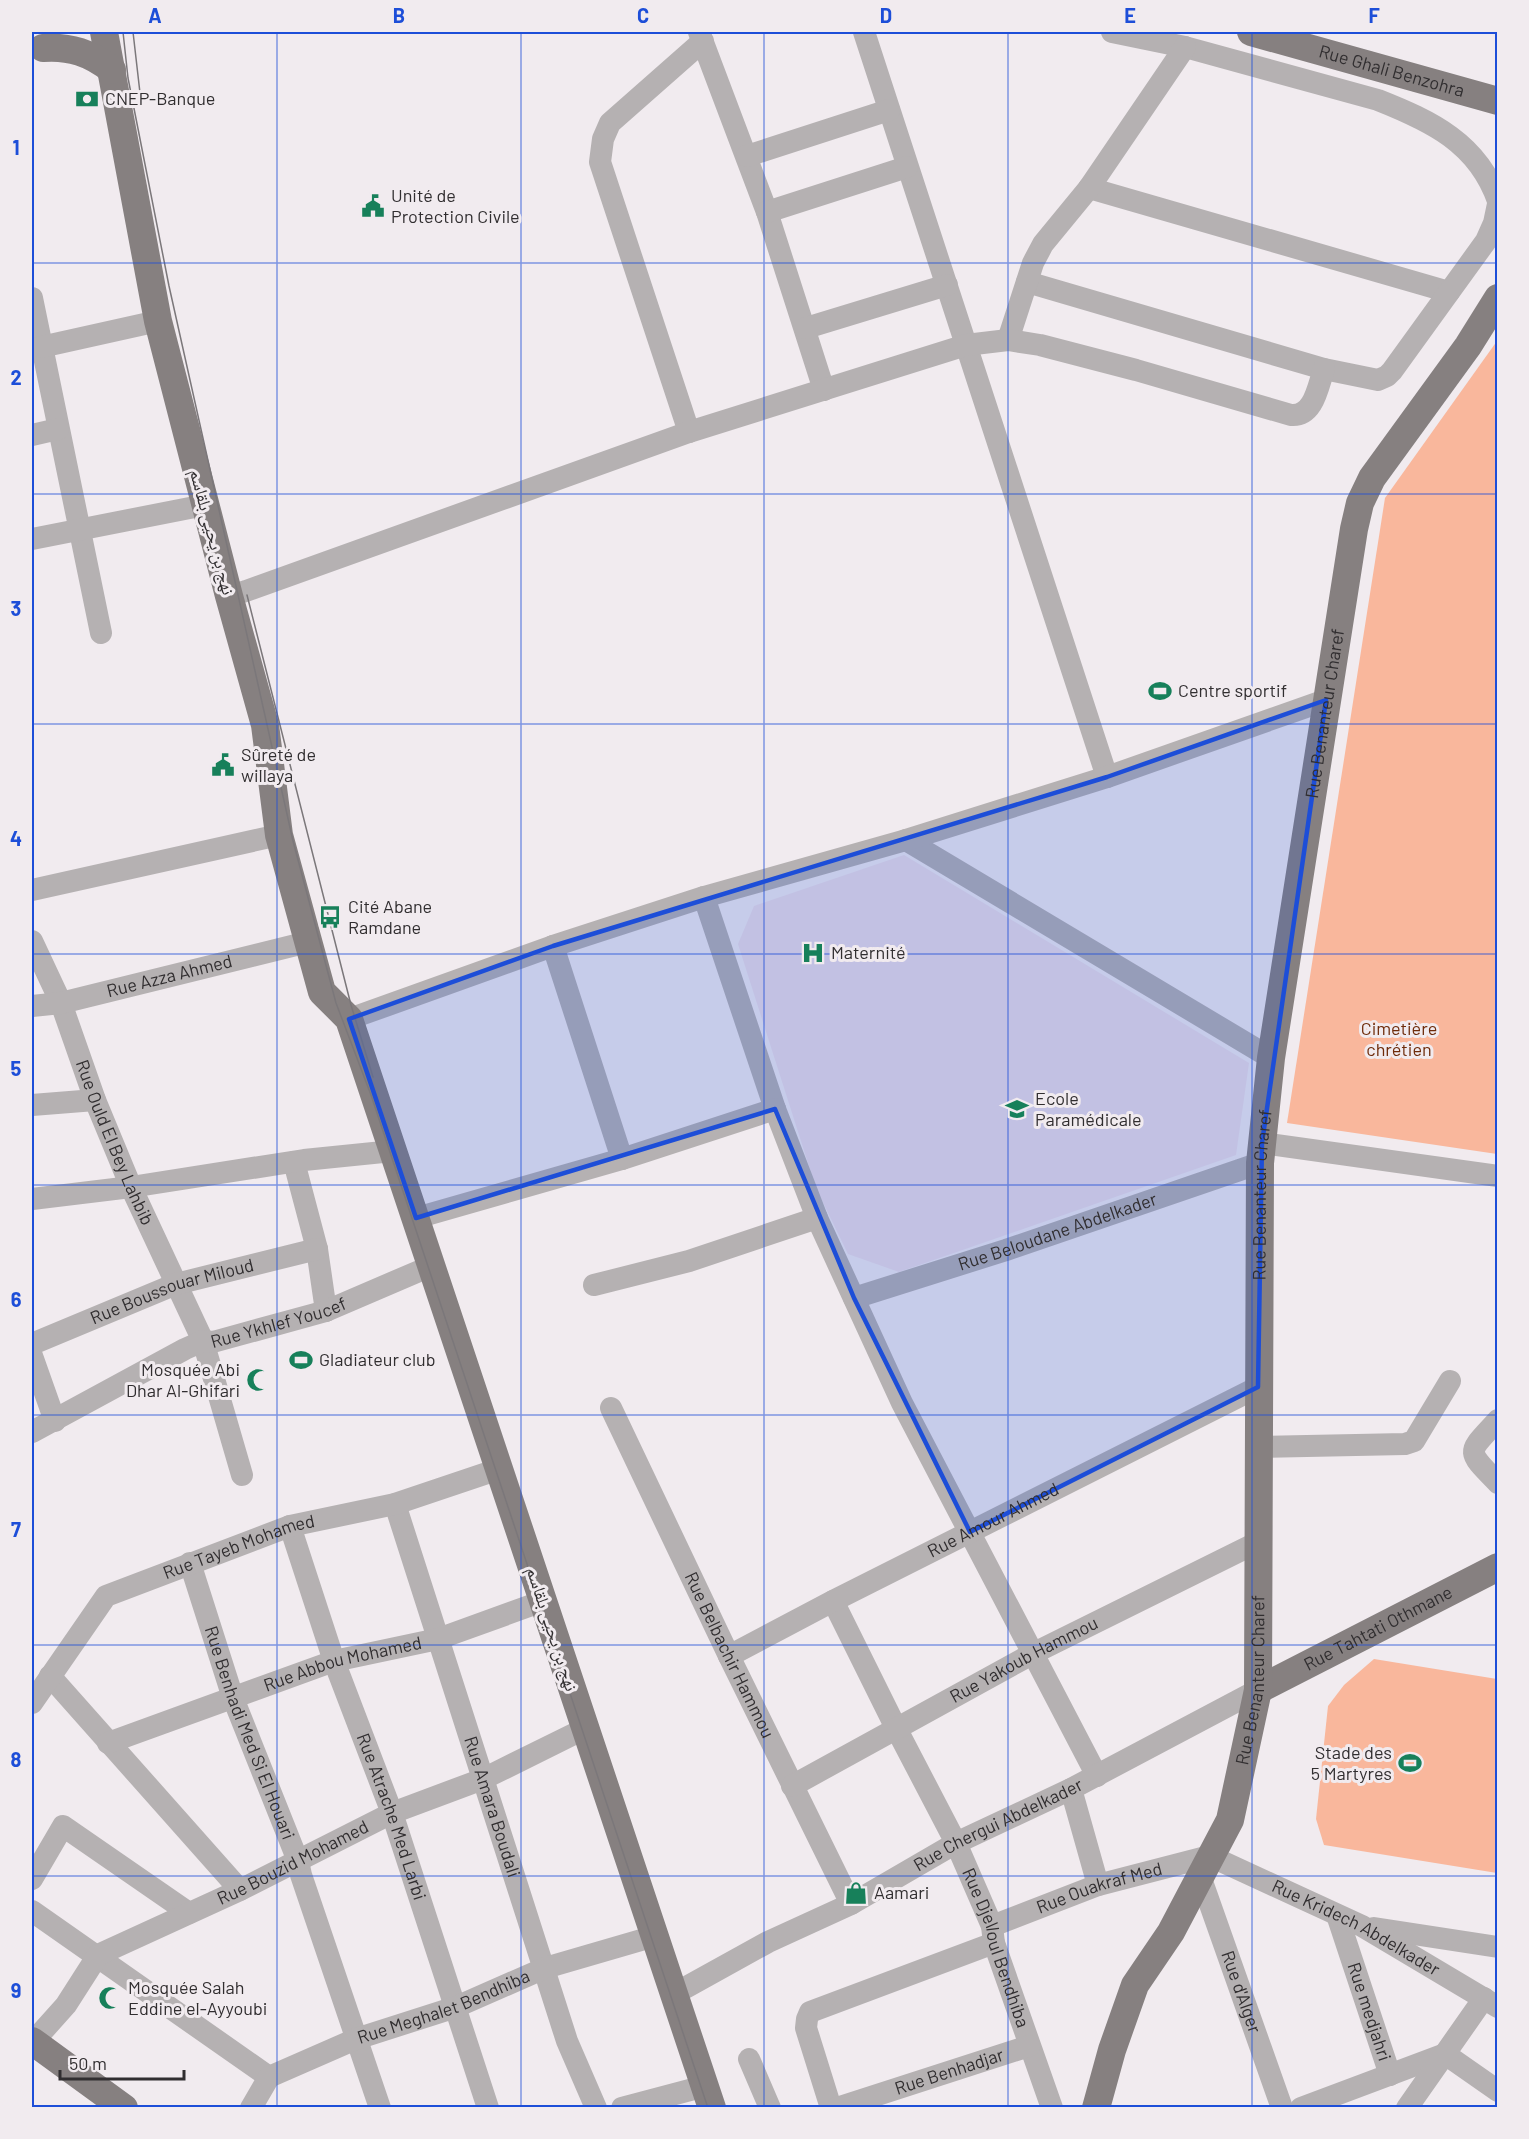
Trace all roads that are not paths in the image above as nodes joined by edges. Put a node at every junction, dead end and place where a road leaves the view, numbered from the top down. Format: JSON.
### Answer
{"nodes":[{"id":1,"x":69,"y":32,"type":"edge"},
{"id":2,"x":104,"y":32,"type":"edge"},
{"id":3,"x":864,"y":32,"type":"edge"},
{"id":4,"x":1112,"y":32,"type":"edge"},
{"id":5,"x":1251,"y":32,"type":"edge"},
{"id":6,"x":1325,"y":32,"type":"edge"},
{"id":7,"x":701,"y":36,"type":"edge"},
{"id":8,"x":36,"y":43,"type":"edge"},
{"id":9,"x":1185,"y":47,"type":"junction"},
{"id":10,"x":112,"y":70,"type":"junction"},
{"id":11,"x":1497,"y":86,"type":"edge"},
{"id":12,"x":1497,"y":101,"type":"edge"},
{"id":13,"x":889,"y":110,"type":"junction"},
{"id":14,"x":747,"y":156,"type":"junction"},
{"id":15,"x":908,"y":167,"type":"junction"},
{"id":16,"x":1089,"y":188,"type":"junction"},
{"id":17,"x":1497,"y":203,"type":"edge"},
{"id":18,"x":767,"y":212,"type":"junction"},
{"id":19,"x":1027,"y":282,"type":"junction"},
{"id":20,"x":946,"y":285,"type":"junction"},
{"id":21,"x":1449,"y":292,"type":"junction"},
{"id":22,"x":1497,"y":298,"type":"edge"},
{"id":23,"x":32,"y":299,"type":"edge"},
{"id":24,"x":158,"y":321,"type":"junction"},
{"id":25,"x":806,"y":328,"type":"junction"},
{"id":26,"x":1008,"y":340,"type":"junction"},
{"id":27,"x":966,"y":345,"type":"junction"},
{"id":28,"x":41,"y":346,"type":"junction"},
{"id":29,"x":1324,"y":369,"type":"junction"},
{"id":30,"x":824,"y":390,"type":"junction"},
{"id":31,"x":58,"y":429,"type":"junction"},
{"id":32,"x":689,"y":432,"type":"junction"},
{"id":33,"x":32,"y":435,"type":"edge"},
{"id":34,"x":205,"y":505,"type":"junction"},
{"id":35,"x":81,"y":530,"type":"junction"},
{"id":36,"x":32,"y":539,"type":"edge"},
{"id":37,"x":229,"y":596,"type":"junction"},
{"id":38,"x":101,"y":633,"type":"dead end"},
{"id":39,"x":1326,"y":700,"type":"junction"},
{"id":40,"x":1107,"y":777,"type":"junction"},
{"id":41,"x":279,"y":835,"type":"junction"},
{"id":42,"x":906,"y":840,"type":"junction"},
{"id":43,"x":32,"y":890,"type":"edge"},
{"id":44,"x":704,"y":897,"type":"junction"},
{"id":45,"x":32,"y":941,"type":"edge"},
{"id":46,"x":308,"y":942,"type":"junction"},
{"id":47,"x":553,"y":946,"type":"junction"},
{"id":48,"x":61,"y":1003,"type":"junction"},
{"id":49,"x":32,"y":1006,"type":"edge"},
{"id":50,"x":349,"y":1019,"type":"junction"},
{"id":51,"x":1271,"y":1058,"type":"junction"},
{"id":52,"x":95,"y":1100,"type":"junction"},
{"id":53,"x":32,"y":1105,"type":"edge"},
{"id":54,"x":775,"y":1109,"type":"junction"},
{"id":55,"x":393,"y":1150,"type":"junction"},
{"id":56,"x":1261,"y":1153,"type":"junction"},
{"id":57,"x":622,"y":1159,"type":"junction"},
{"id":58,"x":294,"y":1162,"type":"junction"},
{"id":59,"x":1497,"y":1176,"type":"edge"},
{"id":60,"x":131,"y":1187,"type":"junction"},
{"id":61,"x":32,"y":1198,"type":"edge"},
{"id":62,"x":416,"y":1218,"type":"junction"},
{"id":63,"x":817,"y":1218,"type":"junction"},
{"id":64,"x":317,"y":1249,"type":"junction"},
{"id":65,"x":431,"y":1266,"type":"junction"},
{"id":66,"x":176,"y":1284,"type":"junction"},
{"id":67,"x":594,"y":1285,"type":"dead end"},
{"id":68,"x":854,"y":1298,"type":"junction"},
{"id":69,"x":326,"y":1311,"type":"junction"},
{"id":70,"x":203,"y":1341,"type":"junction"},
{"id":71,"x":32,"y":1344,"type":"edge"},
{"id":72,"x":32,"y":1356,"type":"edge"},
{"id":73,"x":1450,"y":1381,"type":"dead end"},
{"id":74,"x":1258,"y":1387,"type":"junction"},
{"id":75,"x":611,"y":1408,"type":"dead end"},
{"id":76,"x":1497,"y":1420,"type":"edge"},
{"id":77,"x":55,"y":1421,"type":"junction"},
{"id":78,"x":32,"y":1432,"type":"edge"},
{"id":79,"x":1258,"y":1447,"type":"junction"},
{"id":80,"x":499,"y":1469,"type":"junction"},
{"id":81,"x":242,"y":1475,"type":"dead end"},
{"id":82,"x":1497,"y":1483,"type":"edge"},
{"id":83,"x":395,"y":1504,"type":"junction"},
{"id":84,"x":290,"y":1526,"type":"junction"},
{"id":85,"x":970,"y":1532,"type":"junction"},
{"id":86,"x":1260,"y":1541,"type":"junction"},
{"id":87,"x":190,"y":1563,"type":"junction"},
{"id":88,"x":1497,"y":1567,"type":"edge"},
{"id":89,"x":543,"y":1601,"type":"junction"},
{"id":90,"x":832,"y":1601,"type":"junction"},
{"id":91,"x":438,"y":1639,"type":"junction"},
{"id":92,"x":1032,"y":1654,"type":"junction"},
{"id":93,"x":729,"y":1656,"type":"junction"},
{"id":94,"x":334,"y":1660,"type":"junction"},
{"id":95,"x":50,"y":1676,"type":"junction"},
{"id":96,"x":1258,"y":1690,"type":"junction"},
{"id":97,"x":233,"y":1698,"type":"junction"},
{"id":98,"x":32,"y":1702,"type":"edge"},
{"id":99,"x":586,"y":1728,"type":"junction"},
{"id":100,"x":896,"y":1728,"type":"junction"},
{"id":101,"x":108,"y":1743,"type":"junction"},
{"id":102,"x":1097,"y":1776,"type":"junction"},
{"id":103,"x":483,"y":1779,"type":"junction"},
{"id":104,"x":792,"y":1786,"type":"junction"},
{"id":105,"x":1071,"y":1789,"type":"junction"},
{"id":106,"x":392,"y":1813,"type":"junction"},
{"id":107,"x":956,"y":1843,"type":"junction"},
{"id":108,"x":298,"y":1861,"type":"junction"},
{"id":109,"x":1205,"y":1866,"type":"junction"},
{"id":110,"x":32,"y":1879,"type":"edge"},
{"id":111,"x":1098,"y":1886,"type":"junction"},
{"id":112,"x":240,"y":1890,"type":"junction"},
{"id":113,"x":851,"y":1904,"type":"junction"},
{"id":114,"x":32,"y":1911,"type":"edge"},
{"id":115,"x":189,"y":1913,"type":"junction"},
{"id":116,"x":1337,"y":1915,"type":"junction"},
{"id":117,"x":1362,"y":1926,"type":"junction"},
{"id":118,"x":993,"y":1934,"type":"junction"},
{"id":119,"x":655,"y":1936,"type":"junction"},
{"id":120,"x":1497,"y":1947,"type":"edge"},
{"id":121,"x":98,"y":1955,"type":"junction"},
{"id":122,"x":545,"y":1968,"type":"junction"},
{"id":123,"x":674,"y":1994,"type":"junction"},
{"id":124,"x":1491,"y":2002,"type":"edge"},
{"id":125,"x":456,"y":2007,"type":"junction"},
{"id":126,"x":356,"y":2039,"type":"junction"},
{"id":127,"x":32,"y":2042,"type":"edge"},
{"id":128,"x":1029,"y":2046,"type":"junction"},
{"id":129,"x":1445,"y":2054,"type":"junction"},
{"id":130,"x":749,"y":2059,"type":"dead end"},
{"id":131,"x":1390,"y":2075,"type":"junction"},
{"id":132,"x":269,"y":2077,"type":"junction"},
{"id":133,"x":1497,"y":2091,"type":"edge"},
{"id":134,"x":708,"y":2097,"type":"edge"},
{"id":135,"x":124,"y":2108,"type":"edge"},
{"id":136,"x":251,"y":2108,"type":"edge"},
{"id":137,"x":380,"y":2108,"type":"edge"},
{"id":138,"x":488,"y":2108,"type":"edge"},
{"id":139,"x":596,"y":2108,"type":"edge"},
{"id":140,"x":622,"y":2108,"type":"edge"},
{"id":141,"x":770,"y":2108,"type":"edge"},
{"id":142,"x":831,"y":2108,"type":"edge"},
{"id":143,"x":837,"y":2108,"type":"edge"},
{"id":144,"x":1052,"y":2108,"type":"edge"},
{"id":145,"x":1096,"y":2108,"type":"edge"},
{"id":146,"x":1282,"y":2108,"type":"edge"},
{"id":147,"x":1301,"y":2108,"type":"edge"},
{"id":148,"x":1407,"y":2108,"type":"edge"}],
"edges":[{"from":1,"to":8,"type":"main road"},
{"from":2,"to":10,"type":"main road","name":"نهج بن يحيى بلقاسم"},
{"from":3,"to":13,"type":"street"},
{"from":4,"to":9,"type":"street"},
{"from":5,"to":12,"type":"main road","name":"Rue Ghali Benzohra"},
{"from":6,"to":11,"type":"main road","name":"Rue Ghali Benzohra"},
{"from":7,"to":14,"type":"street"},
{"from":7,"to":32,"type":"street"},
{"from":8,"to":10,"type":"main road"},
{"from":9,"to":16,"type":"street"},
{"from":9,"to":17,"type":"street"},
{"from":10,"to":24,"type":"main road","name":"نهج بن يحيى بلقاسم"},
{"from":13,"to":14,"type":"street"},
{"from":13,"to":15,"type":"street"},
{"from":14,"to":18,"type":"street"},
{"from":15,"to":18,"type":"street"},
{"from":15,"to":20,"type":"street"},
{"from":16,"to":19,"type":"street"},
{"from":16,"to":21,"type":"street"},
{"from":17,"to":21,"type":"street"},
{"from":18,"to":25,"type":"street"},
{"from":19,"to":26,"type":"street"},
{"from":19,"to":29,"type":"street"},
{"from":20,"to":25,"type":"street"},
{"from":20,"to":27,"type":"street"},
{"from":21,"to":29,"type":"street"},
{"from":22,"to":39,"type":"main road","name":"Rue Benanteur Charef"},
{"from":23,"to":28,"type":"street"},
{"from":24,"to":28,"type":"street"},
{"from":24,"to":34,"type":"main road","name":"نهج بن يحيى بلقاسم"},
{"from":25,"to":30,"type":"street"},
{"from":26,"to":27,"type":"street"},
{"from":26,"to":29,"type":"street"},
{"from":27,"to":30,"type":"street"},
{"from":27,"to":40,"type":"street"},
{"from":28,"to":31,"type":"street"},
{"from":30,"to":32,"type":"street"},
{"from":31,"to":33,"type":"street"},
{"from":31,"to":35,"type":"street"},
{"from":32,"to":37,"type":"street"},
{"from":34,"to":35,"type":"street"},
{"from":34,"to":37,"type":"main road","name":"نهج بن يحيى بلقاسم"},
{"from":35,"to":36,"type":"street"},
{"from":35,"to":38,"type":"street"},
{"from":37,"to":41,"type":"main road","name":"نهج بن يحيى بلقاسم"},
{"from":39,"to":40,"type":"street"},
{"from":39,"to":51,"type":"main road","name":"Rue Benanteur Charef"},
{"from":40,"to":42,"type":"street"},
{"from":41,"to":43,"type":"street"},
{"from":41,"to":46,"type":"main road","name":"نهج بن يحيى بلقاسم"},
{"from":42,"to":44,"type":"street"},
{"from":42,"to":51,"type":"street"},
{"from":44,"to":47,"type":"street"},
{"from":44,"to":54,"type":"street"},
{"from":45,"to":48,"type":"street","name":"Rue Ould El Bey Lahbib"},
{"from":46,"to":48,"type":"street","name":"Rue Azza Ahmed"},
{"from":46,"to":50,"type":"main road","name":"نهج بن يحيى بلقاسم"},
{"from":47,"to":50,"type":"street"},
{"from":47,"to":57,"type":"street"},
{"from":48,"to":49,"type":"street","name":"Rue Azza Ahmed"},
{"from":48,"to":52,"type":"street","name":"Rue Ould El Bey Lahbib"},
{"from":50,"to":55,"type":"main road","name":"نهج بن يحيى بلقاسم"},
{"from":51,"to":56,"type":"main road","name":"Rue Benanteur Charef"},
{"from":52,"to":53,"type":"street"},
{"from":52,"to":60,"type":"street","name":"Rue Ould El Bey Lahbib"},
{"from":54,"to":57,"type":"street"},
{"from":54,"to":63,"type":"street"},
{"from":55,"to":58,"type":"street"},
{"from":55,"to":62,"type":"main road","name":"نهج بن يحيى بلقاسم"},
{"from":56,"to":59,"type":"street","name":"Rue Beloudane Abdelkader"},
{"from":56,"to":68,"type":"street","name":"Rue Beloudane Abdelkader"},
{"from":56,"to":74,"type":"main road","name":"Rue Benanteur Charef"},
{"from":57,"to":62,"type":"street"},
{"from":58,"to":60,"type":"street"},
{"from":58,"to":64,"type":"street"},
{"from":60,"to":61,"type":"street"},
{"from":60,"to":66,"type":"street","name":"Rue Ould El Bey Lahbib"},
{"from":62,"to":65,"type":"main road","name":"نهج بن يحيى بلقاسم"},
{"from":63,"to":67,"type":"street"},
{"from":63,"to":68,"type":"street"},
{"from":64,"to":66,"type":"street","name":"Rue Boussouar Miloud"},
{"from":64,"to":69,"type":"street"},
{"from":65,"to":69,"type":"street","name":"Rue Ykhlef Youcef"},
{"from":65,"to":80,"type":"main road","name":"نهج بن يحيى بلقاسم"},
{"from":66,"to":70,"type":"street","name":"Rue Ould El Bey Lahbib"},
{"from":66,"to":71,"type":"street","name":"Rue Boussouar Miloud"},
{"from":68,"to":85,"type":"street"},
{"from":69,"to":70,"type":"street","name":"Rue Ykhlef Youcef"},
{"from":70,"to":77,"type":"street","name":"Rue Ykhlef Youcef"},
{"from":70,"to":81,"type":"street","name":"Rue Ould El Bey Lahbib"},
{"from":72,"to":77,"type":"street"},
{"from":73,"to":79,"type":"street"},
{"from":74,"to":79,"type":"main road","name":"Rue Benanteur Charef"},
{"from":74,"to":85,"type":"street","name":"Rue Amour Ahmed"},
{"from":75,"to":93,"type":"street","name":"Rue Belbachir Hammou"},
{"from":76,"to":82,"type":"street"},
{"from":77,"to":78,"type":"street","name":"Rue Ykhlef Youcef"},
{"from":79,"to":86,"type":"main road","name":"Rue Benanteur Charef"},
{"from":80,"to":83,"type":"street","name":"Rue Tayeb Mohamed"},
{"from":80,"to":89,"type":"main road","name":"نهج بن يحيى بلقاسم"},
{"from":83,"to":84,"type":"street","name":"Rue Tayeb Mohamed"},
{"from":83,"to":91,"type":"street","name":"Rue Amara Boudali"},
{"from":84,"to":87,"type":"street","name":"Rue Tayeb Mohamed"},
{"from":84,"to":94,"type":"street","name":"Rue Atrache Med Larbi"},
{"from":85,"to":90,"type":"street","name":"Rue Amour Ahmed"},
{"from":85,"to":92,"type":"street"},
{"from":86,"to":92,"type":"street","name":"Rue Yakoub Hammou"},
{"from":86,"to":96,"type":"main road","name":"Rue Benanteur Charef"},
{"from":87,"to":95,"type":"street","name":"Rue Tayeb Mohamed"},
{"from":87,"to":97,"type":"street","name":"Rue Benhadi Med Si El Houari"},
{"from":88,"to":96,"type":"main road","name":"Rue Tahtati Othmane"},
{"from":89,"to":91,"type":"street","name":"Rue Abbou Mohamed"},
{"from":89,"to":99,"type":"main road","name":"نهج بن يحيى بلقاسم"},
{"from":90,"to":93,"type":"street","name":"Rue Amour Ahmed"},
{"from":90,"to":100,"type":"street","name":"Rue Djelloul Bendhiba"},
{"from":91,"to":94,"type":"street","name":"Rue Abbou Mohamed"},
{"from":91,"to":103,"type":"street","name":"Rue Amara Boudali"},
{"from":92,"to":100,"type":"street","name":"Rue Yakoub Hammou"},
{"from":92,"to":102,"type":"street"},
{"from":93,"to":104,"type":"street","name":"Rue Belbachir Hammou"},
{"from":94,"to":97,"type":"street","name":"Rue Abbou Mohamed"},
{"from":94,"to":106,"type":"street","name":"Rue Atrache Med Larbi"},
{"from":95,"to":98,"type":"street","name":"Rue Tayeb Mohamed"},
{"from":95,"to":101,"type":"street"},
{"from":96,"to":102,"type":"street","name":"Rue Chergui Abdelkader"},
{"from":96,"to":109,"type":"main road","name":"Rue Benanteur Charef"},
{"from":97,"to":101,"type":"street","name":"Rue Abbou Mohamed"},
{"from":97,"to":108,"type":"street","name":"Rue Benhadi Med Si El Houari"},
{"from":99,"to":103,"type":"street","name":"Rue Bouzid Mohamed"},
{"from":99,"to":119,"type":"main road","name":"نهج بن يحيى بلقاسم"},
{"from":100,"to":104,"type":"street","name":"Rue Yakoub Hammou"},
{"from":100,"to":107,"type":"street","name":"Rue Djelloul Bendhiba"},
{"from":101,"to":112,"type":"street"},
{"from":102,"to":105,"type":"street","name":"Rue Chergui Abdelkader"},
{"from":103,"to":106,"type":"street","name":"Rue Bouzid Mohamed"},
{"from":103,"to":122,"type":"street","name":"Rue Amara Boudali"},
{"from":104,"to":113,"type":"street","name":"Rue Belbachir Hammou"},
{"from":105,"to":107,"type":"street","name":"Rue Chergui Abdelkader"},
{"from":105,"to":111,"type":"street"},
{"from":106,"to":108,"type":"street","name":"Rue Bouzid Mohamed"},
{"from":106,"to":125,"type":"street","name":"Rue Atrache Med Larbi"},
{"from":107,"to":113,"type":"street","name":"Rue Chergui Abdelkader"},
{"from":107,"to":118,"type":"street","name":"Rue Djelloul Bendhiba"},
{"from":108,"to":112,"type":"street","name":"Rue Bouzid Mohamed"},
{"from":108,"to":126,"type":"street","name":"Rue Benhadi Med Si El Houari"},
{"from":109,"to":111,"type":"street","name":"Rue Ouakraf Med"},
{"from":109,"to":116,"type":"street","name":"Rue Kridech Abdelkader"},
{"from":109,"to":145,"type":"main road","name":"Rue Benanteur Charef"},
{"from":109,"to":146,"type":"street","name":"Rue d'Alger"},
{"from":110,"to":115,"type":"street"},
{"from":111,"to":118,"type":"street","name":"Rue Ouakraf Med"},
{"from":112,"to":115,"type":"street","name":"Rue Bouzid Mohamed"},
{"from":113,"to":123,"type":"street","name":"Rue Chergui Abdelkader"},
{"from":114,"to":121,"type":"street"},
{"from":115,"to":121,"type":"street","name":"Rue Bouzid Mohamed"},
{"from":116,"to":117,"type":"street","name":"Rue Kridech Abdelkader"},
{"from":116,"to":131,"type":"street","name":"Rue medjahri"},
{"from":117,"to":120,"type":"street"},
{"from":117,"to":124,"type":"street","name":"Rue Kridech Abdelkader"},
{"from":118,"to":128,"type":"street","name":"Rue Djelloul Bendhiba"},
{"from":118,"to":142,"type":"street","name":"Rue Ouakraf Med"},
{"from":119,"to":122,"type":"street","name":"Rue Meghalet Bendhiba"},
{"from":119,"to":123,"type":"main road","name":"نهج بن يحيى بلقاسم"},
{"from":121,"to":127,"type":"street"},
{"from":121,"to":132,"type":"street"},
{"from":122,"to":125,"type":"street","name":"Rue Meghalet Bendhiba"},
{"from":122,"to":139,"type":"street","name":"Rue Amara Boudali"},
{"from":123,"to":134,"type":"main road","name":"نهج بن يحيى بلقاسم"},
{"from":124,"to":129,"type":"street"},
{"from":125,"to":126,"type":"street","name":"Rue Meghalet Bendhiba"},
{"from":125,"to":138,"type":"street","name":"Rue Atrache Med Larbi"},
{"from":126,"to":132,"type":"street","name":"Rue Meghalet Bendhiba"},
{"from":126,"to":137,"type":"street","name":"Rue Benhadi Med Si El Houari"},
{"from":127,"to":135,"type":"main road"},
{"from":128,"to":143,"type":"street","name":"Rue Benhadjar"},
{"from":128,"to":144,"type":"street","name":"Rue Djelloul Bendhiba"},
{"from":129,"to":131,"type":"street"},
{"from":129,"to":133,"type":"street"},
{"from":129,"to":148,"type":"street"},
{"from":130,"to":141,"type":"street"},
{"from":131,"to":147,"type":"street"},
{"from":132,"to":136,"type":"street"},
{"from":134,"to":140,"type":"street"}]}
